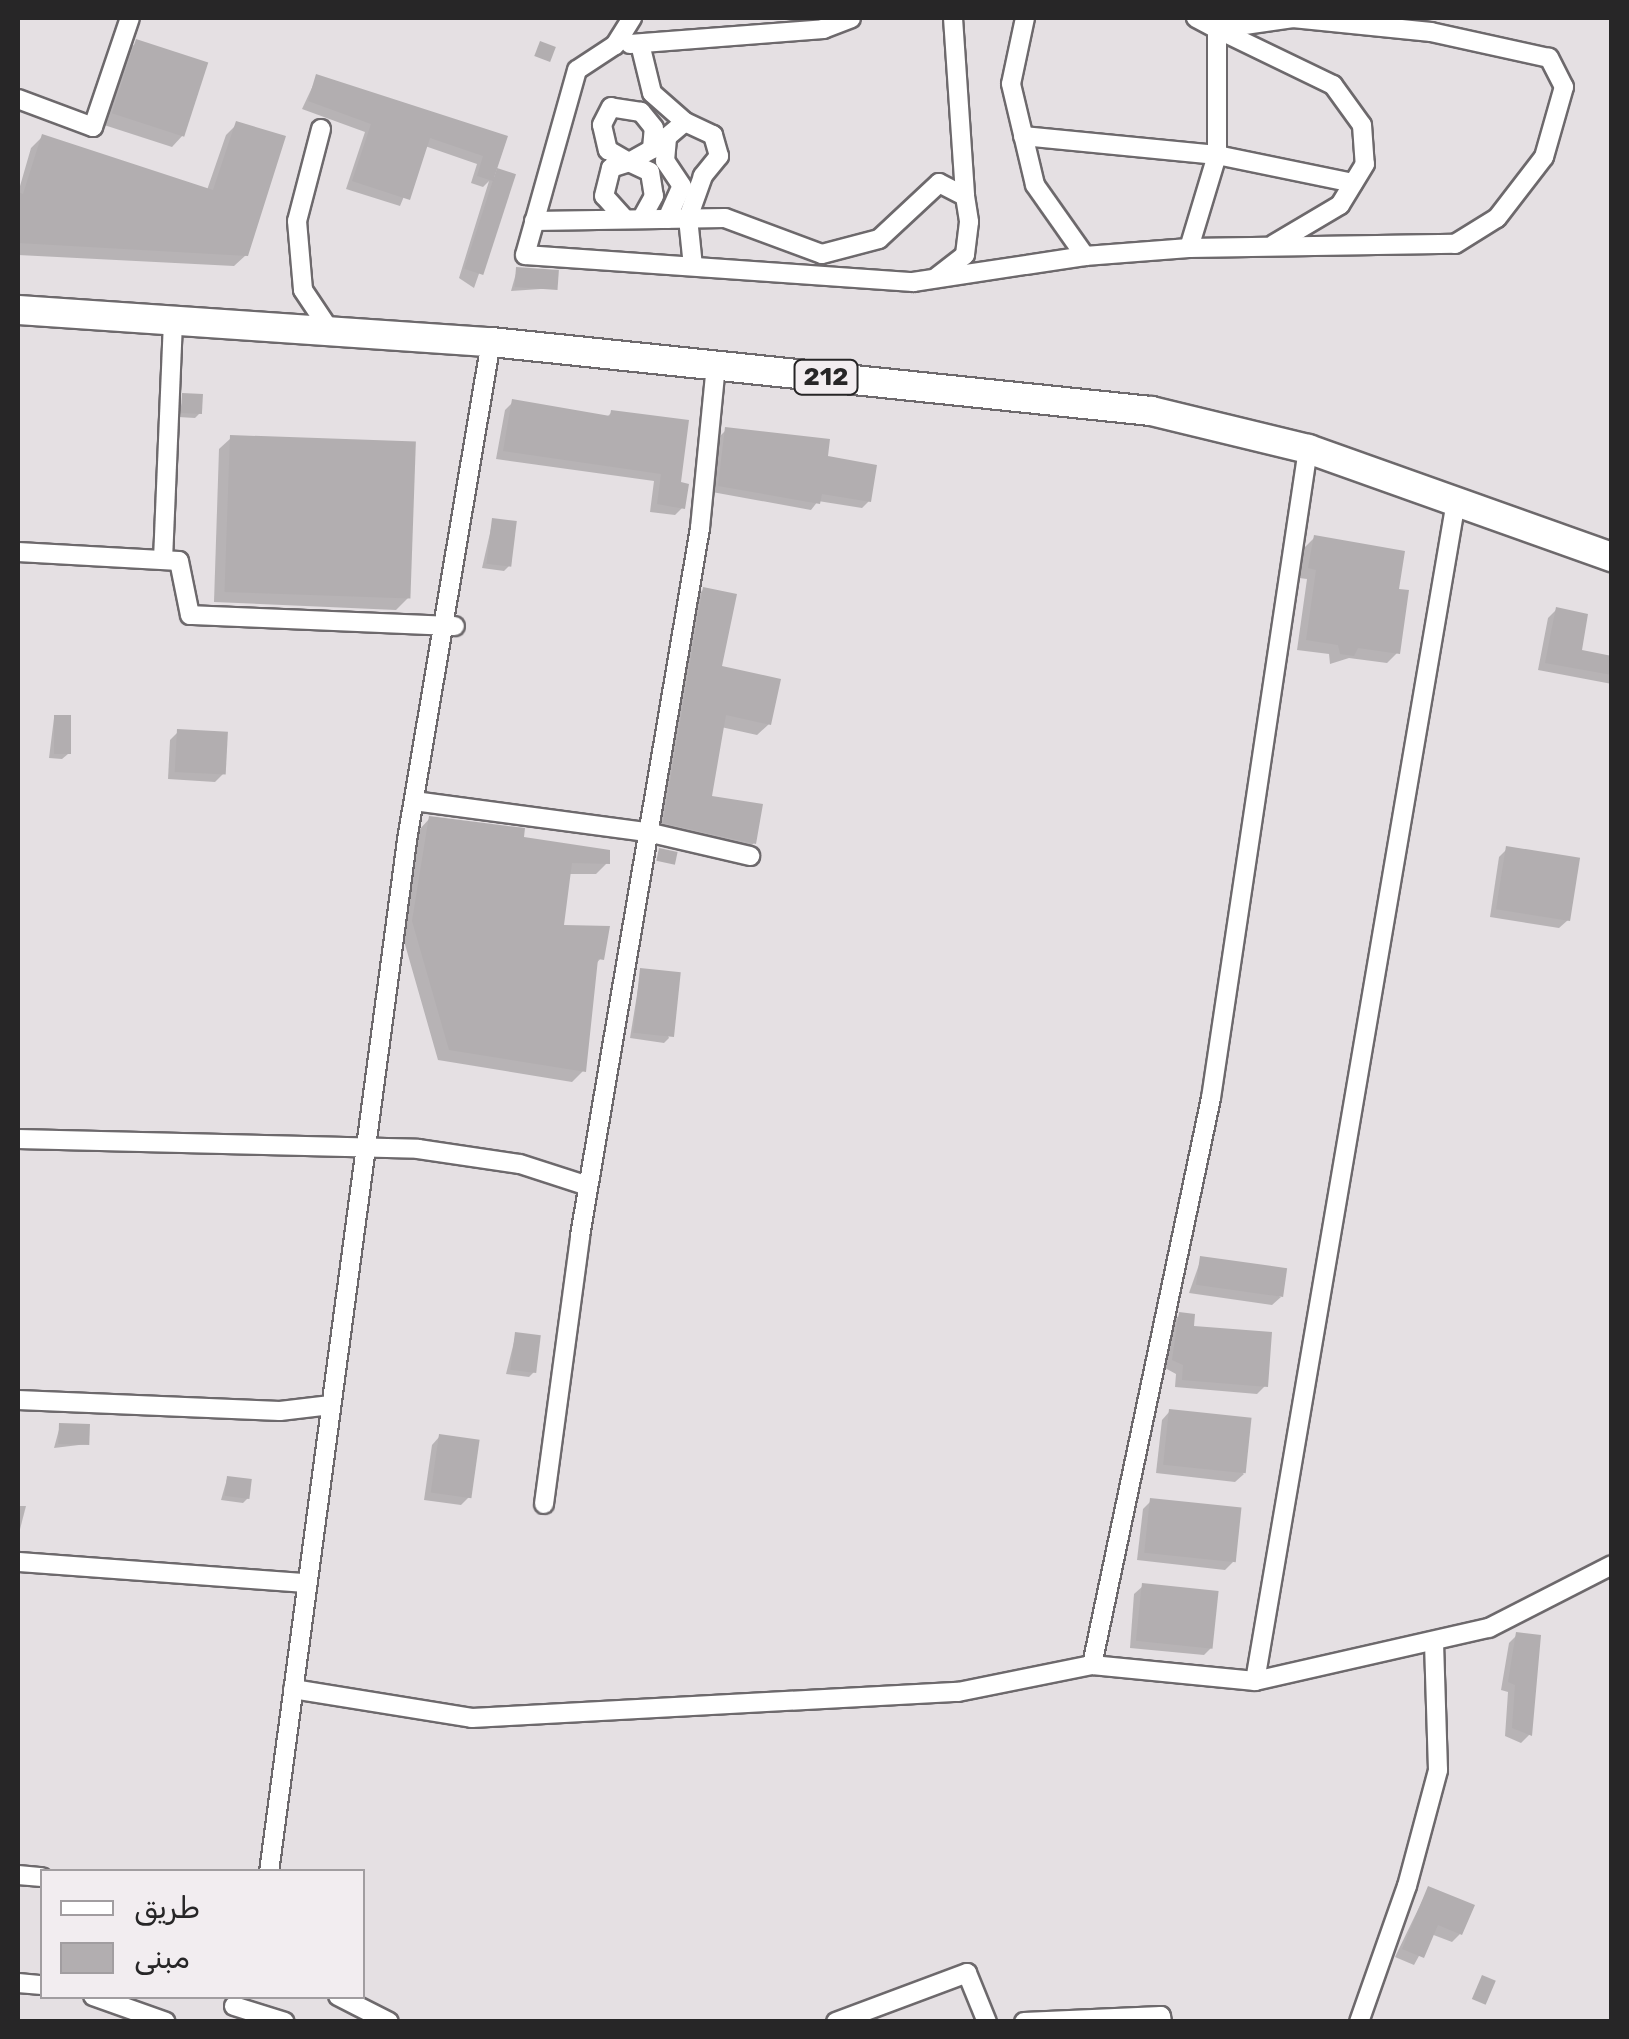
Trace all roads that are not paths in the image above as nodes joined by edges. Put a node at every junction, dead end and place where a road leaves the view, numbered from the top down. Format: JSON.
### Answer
{"nodes":[{"id":1,"x":130,"y":18,"type":"edge"},
{"id":2,"x":632,"y":18,"type":"edge"},
{"id":3,"x":852,"y":18,"type":"edge"},
{"id":4,"x":953,"y":18,"type":"edge"},
{"id":5,"x":1026,"y":18,"type":"edge"},
{"id":6,"x":1196,"y":18,"type":"edge"},
{"id":7,"x":1217,"y":29,"type":"junction"},
{"id":8,"x":640,"y":44,"type":"junction"},
{"id":9,"x":615,"y":45,"type":"junction"},
{"id":10,"x":18,"y":99,"type":"edge"},
{"id":11,"x":685,"y":122,"type":"junction"},
{"id":12,"x":321,"y":129,"type":"dead end"},
{"id":13,"x":1023,"y":136,"type":"junction"},
{"id":14,"x":1216,"y":155,"type":"junction"},
{"id":15,"x":1353,"y":183,"type":"junction"},
{"id":16,"x":965,"y":196,"type":"junction"},
{"id":17,"x":688,"y":218,"type":"junction"},
{"id":18,"x":633,"y":219,"type":"junction"},
{"id":19,"x":667,"y":219,"type":"junction"},
{"id":20,"x":534,"y":221,"type":"junction"},
{"id":21,"x":1271,"y":247,"type":"junction"},
{"id":22,"x":1189,"y":248,"type":"junction"},
{"id":23,"x":1085,"y":256,"type":"junction"},
{"id":24,"x":693,"y":266,"type":"junction"},
{"id":25,"x":934,"y":279,"type":"junction"},
{"id":26,"x":18,"y":310,"type":"edge"},
{"id":27,"x":172,"y":321,"type":"junction"},
{"id":28,"x":331,"y":332,"type":"junction"},
{"id":29,"x":491,"y":342,"type":"junction"},
{"id":30,"x":716,"y":365,"type":"junction"},
{"id":31,"x":1308,"y":449,"type":"junction"},
{"id":32,"x":1456,"y":502,"type":"junction"},
{"id":33,"x":18,"y":552,"type":"edge"},
{"id":34,"x":1612,"y":557,"type":"edge"},
{"id":35,"x":163,"y":560,"type":"junction"},
{"id":36,"x":449,"y":626,"type":"junction"},
{"id":37,"x":414,"y":801,"type":"junction"},
{"id":38,"x":648,"y":832,"type":"junction"},
{"id":39,"x":750,"y":856,"type":"dead end"},
{"id":40,"x":18,"y":1139,"type":"edge"},
{"id":41,"x":365,"y":1152,"type":"junction"},
{"id":42,"x":588,"y":1186,"type":"junction"},
{"id":43,"x":18,"y":1400,"type":"edge"},
{"id":44,"x":331,"y":1405,"type":"junction"},
{"id":45,"x":544,"y":1504,"type":"dead end"},
{"id":46,"x":18,"y":1562,"type":"edge"},
{"id":47,"x":1612,"y":1565,"type":"edge"},
{"id":48,"x":307,"y":1583,"type":"junction"},
{"id":49,"x":1434,"y":1640,"type":"junction"},
{"id":50,"x":1092,"y":1665,"type":"junction"},
{"id":51,"x":1255,"y":1682,"type":"junction"},
{"id":52,"x":293,"y":1689,"type":"junction"},
{"id":53,"x":269,"y":1869,"type":"edge"},
{"id":54,"x":101,"y":1999,"type":"edge"},
{"id":55,"x":344,"y":1999,"type":"edge"},
{"id":56,"x":233,"y":2008,"type":"edge"},
{"id":57,"x":166,"y":2022,"type":"edge"},
{"id":58,"x":284,"y":2022,"type":"edge"},
{"id":59,"x":388,"y":2022,"type":"edge"},
{"id":60,"x":836,"y":2022,"type":"edge"},
{"id":61,"x":987,"y":2022,"type":"edge"},
{"id":62,"x":1024,"y":2022,"type":"edge"},
{"id":63,"x":1162,"y":2022,"type":"edge"},
{"id":64,"x":1358,"y":2022,"type":"edge"}],
"edges":[{"from":1,"to":10,"type":"street"},
{"from":2,"to":9,"type":"street"},
{"from":3,"to":8,"type":"street"},
{"from":4,"to":16,"type":"street"},
{"from":5,"to":13,"type":"street"},
{"from":6,"to":7,"type":"street"},
{"from":7,"to":14,"type":"street"},
{"from":7,"to":15,"type":"street"},
{"from":7,"to":21,"type":"street"},
{"from":8,"to":9,"type":"street"},
{"from":8,"to":11,"type":"street"},
{"from":9,"to":20,"type":"street"},
{"from":11,"to":17,"type":"street"},
{"from":11,"to":19,"type":"street"},
{"from":12,"to":28,"type":"street"},
{"from":13,"to":14,"type":"street"},
{"from":13,"to":23,"type":"street"},
{"from":14,"to":15,"type":"street"},
{"from":14,"to":22,"type":"street"},
{"from":15,"to":21,"type":"street"},
{"from":16,"to":17,"type":"street"},
{"from":16,"to":25,"type":"street"},
{"from":17,"to":19,"type":"street"},
{"from":17,"to":24,"type":"street"},
{"from":18,"to":18,"type":"street"},
{"from":18,"to":19,"type":"street"},
{"from":18,"to":20,"type":"street"},
{"from":20,"to":24,"type":"street"},
{"from":21,"to":22,"type":"street"},
{"from":22,"to":23,"type":"street"},
{"from":23,"to":25,"type":"street"},
{"from":24,"to":25,"type":"street"},
{"from":26,"to":27,"type":"main road","number":"212"},
{"from":27,"to":28,"type":"main road","number":"212"},
{"from":27,"to":35,"type":"street"},
{"from":28,"to":29,"type":"main road","number":"212"},
{"from":29,"to":30,"type":"main road","number":"212"},
{"from":29,"to":36,"type":"street"},
{"from":30,"to":31,"type":"main road","number":"212"},
{"from":30,"to":38,"type":"street"},
{"from":31,"to":32,"type":"main road","number":"212"},
{"from":31,"to":50,"type":"street"},
{"from":32,"to":34,"type":"main road","number":"212"},
{"from":32,"to":51,"type":"street"},
{"from":33,"to":35,"type":"street"},
{"from":35,"to":36,"type":"street"},
{"from":36,"to":37,"type":"street"},
{"from":37,"to":38,"type":"street"},
{"from":37,"to":41,"type":"street"},
{"from":38,"to":39,"type":"street"},
{"from":38,"to":42,"type":"street"},
{"from":40,"to":41,"type":"street"},
{"from":41,"to":42,"type":"street"},
{"from":41,"to":44,"type":"street"},
{"from":42,"to":45,"type":"street"},
{"from":43,"to":44,"type":"street"},
{"from":44,"to":48,"type":"street"},
{"from":46,"to":48,"type":"street"},
{"from":47,"to":49,"type":"street"},
{"from":48,"to":52,"type":"street"},
{"from":49,"to":51,"type":"street"},
{"from":49,"to":64,"type":"street"},
{"from":50,"to":51,"type":"street"},
{"from":50,"to":52,"type":"street"},
{"from":52,"to":53,"type":"street"},
{"from":54,"to":57,"type":"street"},
{"from":55,"to":59,"type":"street"},
{"from":56,"to":58,"type":"street"},
{"from":60,"to":61,"type":"street"},
{"from":62,"to":63,"type":"street"}]}
